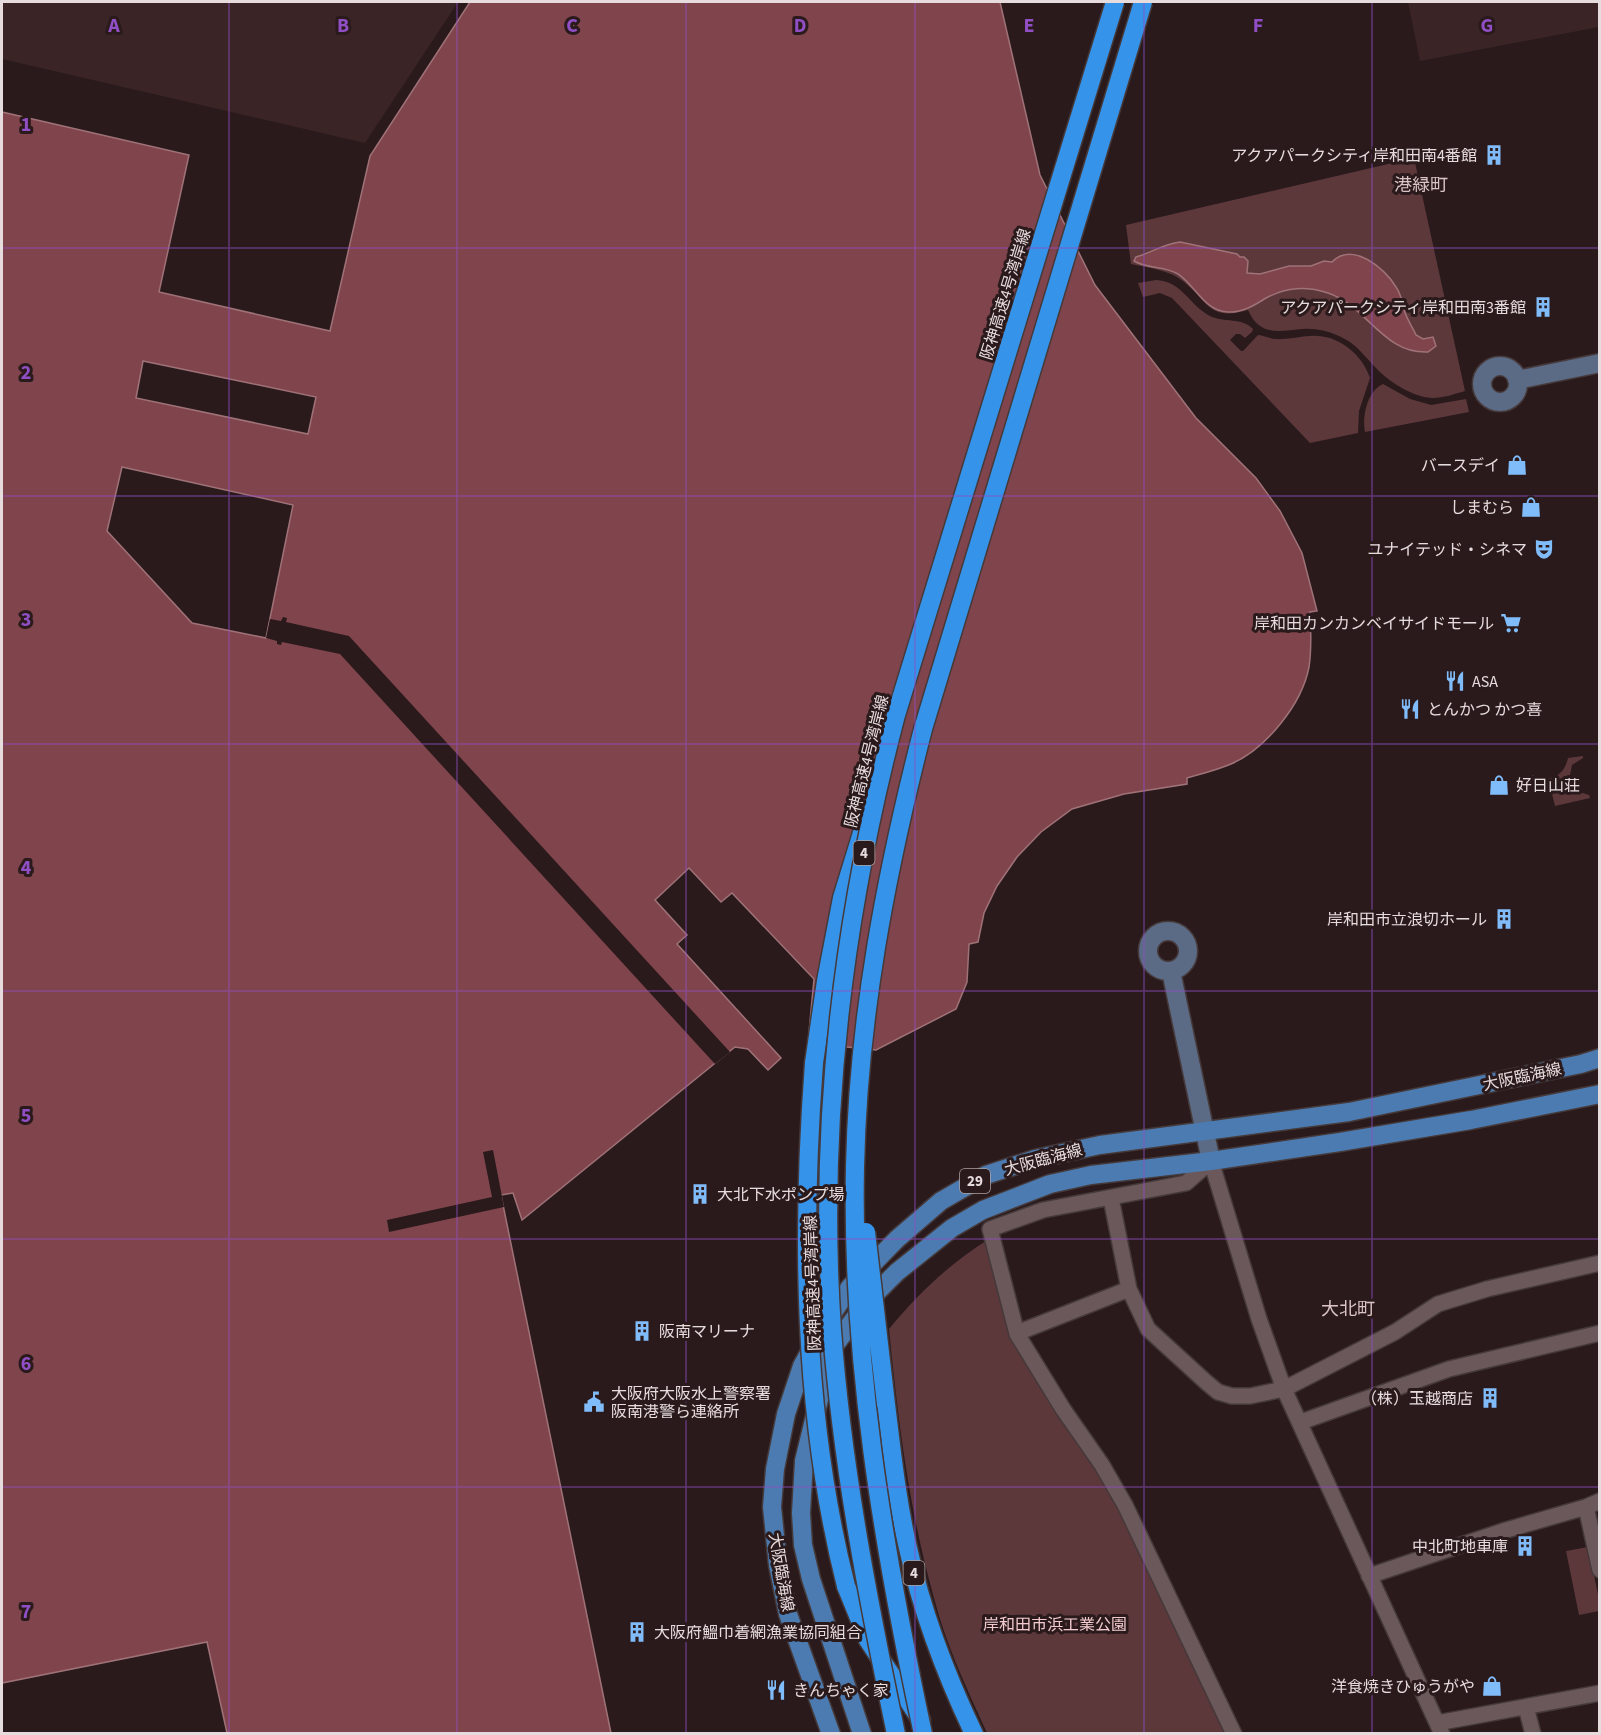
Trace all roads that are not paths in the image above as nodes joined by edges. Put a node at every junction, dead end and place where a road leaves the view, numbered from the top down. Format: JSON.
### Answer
{"nodes":[{"id":1,"x":1115,"y":2,"type":"edge"},
{"id":2,"x":1143,"y":2,"type":"edge"},
{"id":3,"x":1599,"y":363,"type":"edge"},
{"id":4,"x":1517,"y":380,"type":"dead end"},
{"id":5,"x":877,"y":785,"type":"junction"},
{"id":6,"x":1171,"y":971,"type":"dead end"},
{"id":7,"x":862,"y":1057,"type":"junction"},
{"id":8,"x":1599,"y":1058,"type":"edge"},
{"id":9,"x":1581,"y":1064,"type":"junction"},
{"id":10,"x":1599,"y":1074,"type":"edge"},
{"id":11,"x":1599,"y":1094,"type":"edge"},
{"id":12,"x":1204,"y":1132,"type":"junction"},
{"id":13,"x":1211,"y":1161,"type":"junction"},
{"id":14,"x":1111,"y":1198,"type":"junction"},
{"id":15,"x":1599,"y":1263,"type":"edge"},
{"id":16,"x":1129,"y":1290,"type":"junction"},
{"id":17,"x":1022,"y":1331,"type":"dead end"},
{"id":18,"x":1599,"y":1333,"type":"edge"},
{"id":19,"x":1284,"y":1389,"type":"junction"},
{"id":20,"x":1301,"y":1422,"type":"junction"},
{"id":21,"x":1593,"y":1504,"type":"edge"},
{"id":22,"x":1599,"y":1570,"type":"edge"},
{"id":23,"x":1369,"y":1576,"type":"junction"},
{"id":24,"x":1599,"y":1693,"type":"edge"},
{"id":25,"x":1526,"y":1707,"type":"junction"},
{"id":26,"x":1440,"y":1728,"type":"edge"},
{"id":27,"x":831,"y":1734,"type":"edge"},
{"id":28,"x":862,"y":1734,"type":"edge"},
{"id":29,"x":896,"y":1734,"type":"edge"},
{"id":30,"x":923,"y":1734,"type":"edge"},
{"id":31,"x":931,"y":1734,"type":"edge"},
{"id":32,"x":974,"y":1734,"type":"edge"},
{"id":33,"x":1234,"y":1734,"type":"edge"},
{"id":34,"x":1533,"y":1734,"type":"edge"}],
"edges":[{"from":1,"to":5,"type":"highway","name":"阪神高速4号湾岸線","number":"4","bridge":true},
{"from":2,"to":7,"type":"highway","number":"4","bridge":true},
{"from":3,"to":4,"type":"street"},
{"from":5,"to":29,"type":"highway","name":"阪神高速4号湾岸線","number":"4","bridge":true},
{"from":5,"to":31,"type":"highway","number":"4","bridge":true},
{"from":6,"to":12,"type":"street"},
{"from":7,"to":30,"type":"highway","number":"4","bridge":true},
{"from":7,"to":32,"type":"highway","number":"4","bridge":true},
{"from":8,"to":9,"type":"main road","name":"大阪臨海線","number":"29"},
{"from":9,"to":10,"type":"main road"},
{"from":9,"to":12,"type":"main road","name":"大阪臨海線","number":"29"},
{"from":11,"to":13,"type":"main road","name":"大阪臨海線","number":"29"},
{"from":12,"to":13,"type":"street"},
{"from":12,"to":27,"type":"main road","name":"大阪臨海線","number":"29"},
{"from":13,"to":14,"type":"street"},
{"from":13,"to":19,"type":"street"},
{"from":13,"to":28,"type":"main road","name":"大阪臨海線","number":"29"},
{"from":14,"to":16,"type":"street"},
{"from":14,"to":33,"type":"street"},
{"from":15,"to":19,"type":"street"},
{"from":16,"to":17,"type":"street"},
{"from":16,"to":19,"type":"street"},
{"from":18,"to":20,"type":"street"},
{"from":19,"to":20,"type":"street"},
{"from":20,"to":23,"type":"street"},
{"from":21,"to":22,"type":"street"},
{"from":21,"to":23,"type":"street"},
{"from":23,"to":26,"type":"street"},
{"from":24,"to":25,"type":"street"},
{"from":25,"to":26,"type":"street"},
{"from":25,"to":34,"type":"street"}]}
